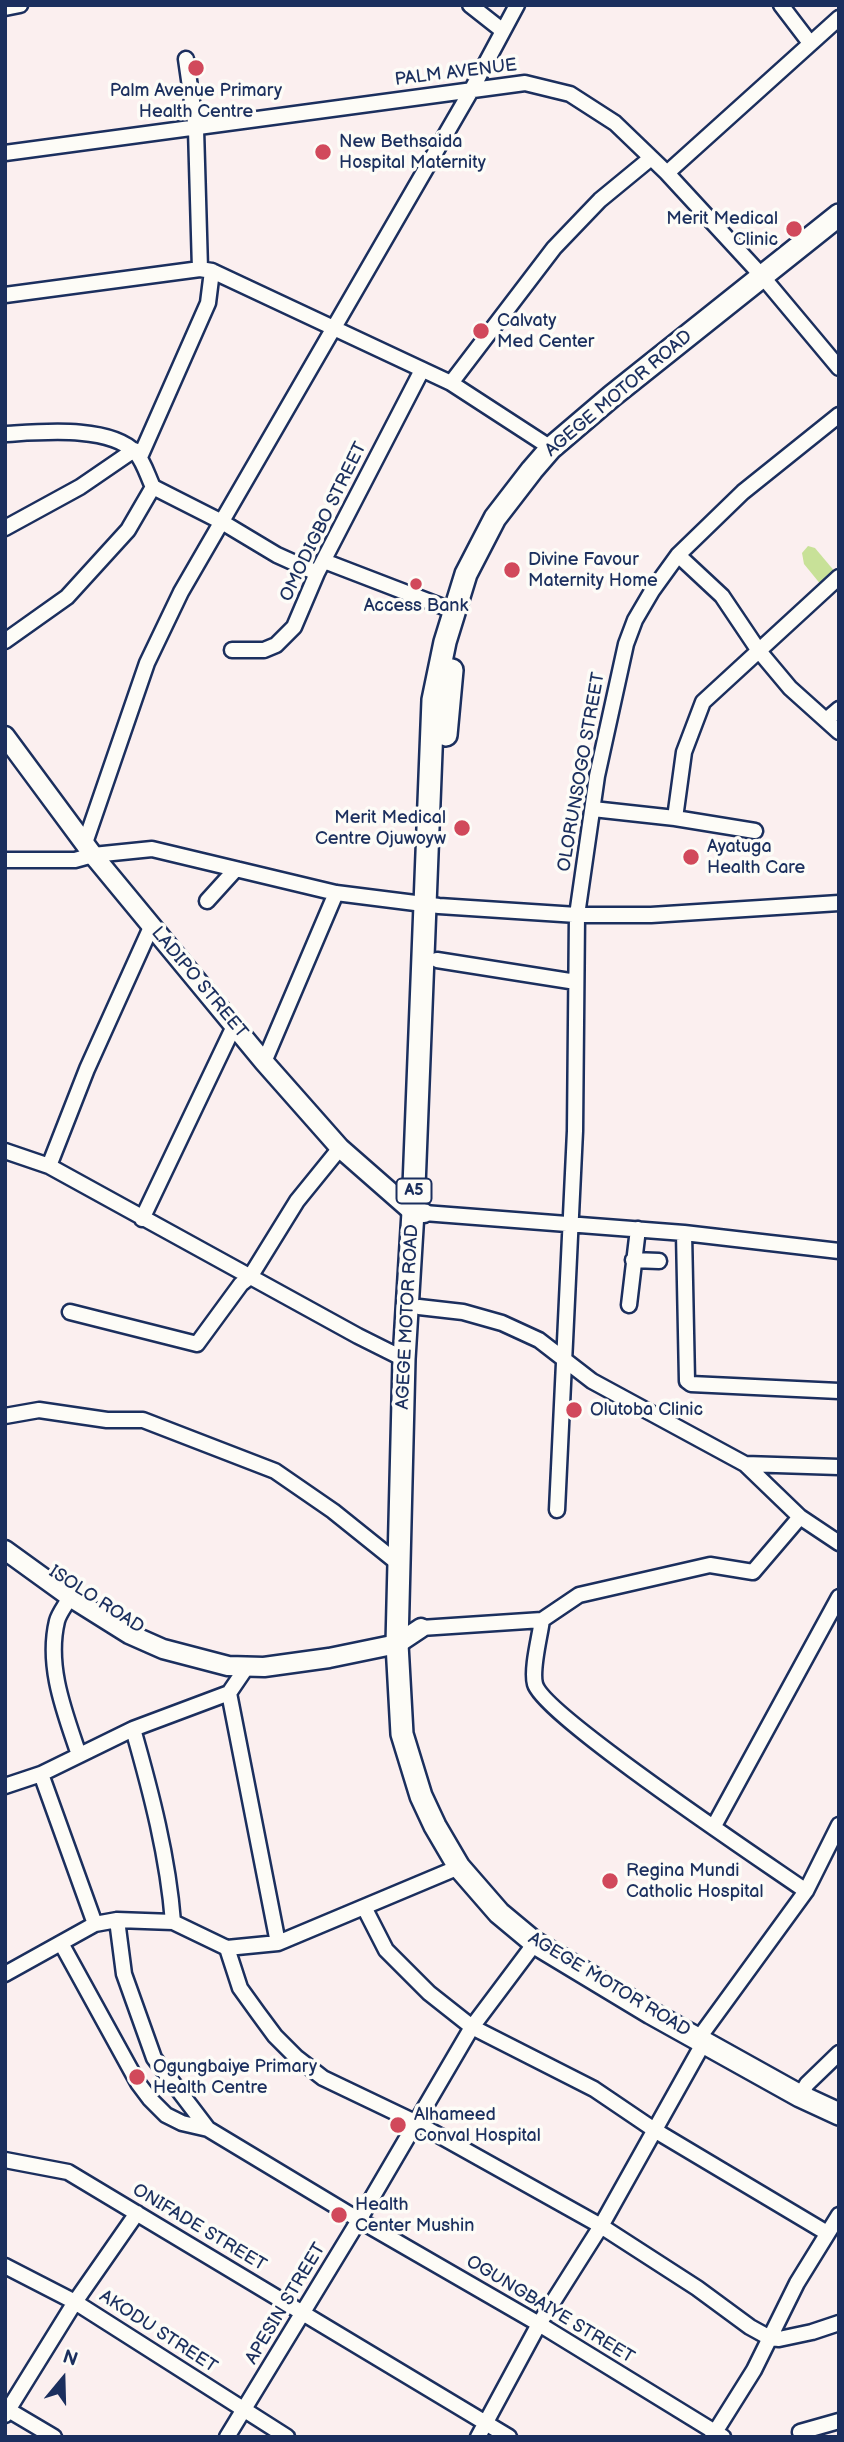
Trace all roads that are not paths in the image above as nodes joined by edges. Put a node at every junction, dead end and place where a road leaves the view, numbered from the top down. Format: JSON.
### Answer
{"nodes":[{"id":1,"x":20,"y":5,"type":"edge"},
{"id":2,"x":470,"y":5,"type":"edge"},
{"id":3,"x":517,"y":5,"type":"edge"},
{"id":4,"x":781,"y":5,"type":"edge"},
{"id":5,"x":5,"y":8,"type":"edge"},
{"id":6,"x":839,"y":18,"type":"edge"},
{"id":7,"x":503,"y":31,"type":"junction"},
{"id":8,"x":810,"y":43,"type":"junction"},
{"id":9,"x":186,"y":60,"type":"dead end"},
{"id":10,"x":472,"y":89,"type":"junction"},
{"id":11,"x":196,"y":128,"type":"junction"},
{"id":12,"x":5,"y":153,"type":"edge"},
{"id":13,"x":652,"y":158,"type":"junction"},
{"id":14,"x":667,"y":173,"type":"junction"},
{"id":15,"x":839,"y":215,"type":"edge"},
{"id":16,"x":839,"y":231,"type":"edge"},
{"id":17,"x":206,"y":270,"type":"junction"},
{"id":18,"x":766,"y":281,"type":"junction"},
{"id":19,"x":5,"y":295,"type":"edge"},
{"id":20,"x":333,"y":328,"type":"junction"},
{"id":21,"x":839,"y":368,"type":"edge"},
{"id":22,"x":422,"y":370,"type":"junction"},
{"id":23,"x":451,"y":383,"type":"junction"},
{"id":24,"x":839,"y":415,"type":"edge"},
{"id":25,"x":5,"y":434,"type":"edge"},
{"id":26,"x":551,"y":448,"type":"junction"},
{"id":27,"x":137,"y":453,"type":"junction"},
{"id":28,"x":153,"y":487,"type":"junction"},
{"id":29,"x":222,"y":522,"type":"junction"},
{"id":30,"x":5,"y":527,"type":"edge"},
{"id":31,"x":678,"y":555,"type":"junction"},
{"id":32,"x":321,"y":567,"type":"junction"},
{"id":33,"x":839,"y":577,"type":"edge"},
{"id":34,"x":454,"y":611,"type":"junction"},
{"id":35,"x":5,"y":640,"type":"edge"},
{"id":36,"x":232,"y":650,"type":"dead end"},
{"id":37,"x":759,"y":650,"type":"junction"},
{"id":38,"x":839,"y":709,"type":"edge"},
{"id":39,"x":826,"y":720,"type":"junction"},
{"id":40,"x":839,"y":732,"type":"edge"},
{"id":41,"x":5,"y":736,"type":"edge"},
{"id":42,"x":593,"y":809,"type":"junction"},
{"id":43,"x":675,"y":818,"type":"junction"},
{"id":44,"x":755,"y":831,"type":"dead end"},
{"id":45,"x":89,"y":849,"type":"junction"},
{"id":46,"x":5,"y":860,"type":"edge"},
{"id":47,"x":236,"y":869,"type":"junction"},
{"id":48,"x":336,"y":893,"type":"junction"},
{"id":49,"x":207,"y":901,"type":"dead end"},
{"id":50,"x":839,"y":903,"type":"edge"},
{"id":51,"x":433,"y":905,"type":"junction"},
{"id":52,"x":577,"y":915,"type":"junction"},
{"id":53,"x":152,"y":925,"type":"junction"},
{"id":54,"x":437,"y":960,"type":"junction"},
{"id":55,"x":576,"y":982,"type":"junction"},
{"id":56,"x":235,"y":1024,"type":"junction"},
{"id":57,"x":264,"y":1062,"type":"junction"},
{"id":58,"x":340,"y":1147,"type":"junction"},
{"id":59,"x":5,"y":1151,"type":"edge"},
{"id":60,"x":49,"y":1166,"type":"junction"},
{"id":61,"x":418,"y":1212,"type":"junction"},
{"id":62,"x":142,"y":1219,"type":"junction"},
{"id":63,"x":570,"y":1224,"type":"junction"},
{"id":64,"x":638,"y":1229,"type":"junction"},
{"id":65,"x":684,"y":1233,"type":"junction"},
{"id":66,"x":839,"y":1251,"type":"edge"},
{"id":67,"x":633,"y":1260,"type":"junction"},
{"id":68,"x":659,"y":1261,"type":"dead end"},
{"id":69,"x":250,"y":1278,"type":"junction"},
{"id":70,"x":629,"y":1305,"type":"dead end"},
{"id":71,"x":419,"y":1307,"type":"junction"},
{"id":72,"x":70,"y":1312,"type":"dead end"},
{"id":73,"x":404,"y":1359,"type":"junction"},
{"id":74,"x":565,"y":1360,"type":"junction"},
{"id":75,"x":839,"y":1391,"type":"edge"},
{"id":76,"x":5,"y":1416,"type":"edge"},
{"id":77,"x":745,"y":1464,"type":"junction"},
{"id":78,"x":839,"y":1468,"type":"edge"},
{"id":79,"x":557,"y":1510,"type":"dead end"},
{"id":80,"x":800,"y":1517,"type":"junction"},
{"id":81,"x":5,"y":1540,"type":"edge"},
{"id":82,"x":839,"y":1543,"type":"edge"},
{"id":83,"x":5,"y":1550,"type":"edge"},
{"id":84,"x":400,"y":1564,"type":"junction"},
{"id":85,"x":70,"y":1597,"type":"junction"},
{"id":86,"x":839,"y":1597,"type":"edge"},
{"id":87,"x":542,"y":1620,"type":"junction"},
{"id":88,"x":406,"y":1633,"type":"junction"},
{"id":89,"x":246,"y":1668,"type":"junction"},
{"id":90,"x":229,"y":1693,"type":"junction"},
{"id":91,"x":133,"y":1729,"type":"junction"},
{"id":92,"x":79,"y":1755,"type":"junction"},
{"id":93,"x":41,"y":1774,"type":"junction"},
{"id":94,"x":5,"y":1786,"type":"edge"},
{"id":95,"x":839,"y":1825,"type":"edge"},
{"id":96,"x":714,"y":1826,"type":"junction"},
{"id":97,"x":459,"y":1867,"type":"junction"},
{"id":98,"x":806,"y":1891,"type":"junction"},
{"id":99,"x":364,"y":1907,"type":"junction"},
{"id":100,"x":117,"y":1920,"type":"junction"},
{"id":101,"x":173,"y":1922,"type":"junction"},
{"id":102,"x":95,"y":1924,"type":"junction"},
{"id":103,"x":61,"y":1942,"type":"junction"},
{"id":104,"x":278,"y":1943,"type":"junction"},
{"id":105,"x":535,"y":1943,"type":"junction"},
{"id":106,"x":227,"y":1948,"type":"junction"},
{"id":107,"x":5,"y":1974,"type":"edge"},
{"id":108,"x":472,"y":2027,"type":"junction"},
{"id":109,"x":704,"y":2036,"type":"junction"},
{"id":110,"x":839,"y":2053,"type":"edge"},
{"id":111,"x":153,"y":2058,"type":"junction"},
{"id":112,"x":130,"y":2068,"type":"junction"},
{"id":113,"x":803,"y":2090,"type":"junction"},
{"id":114,"x":839,"y":2101,"type":"edge"},
{"id":115,"x":839,"y":2114,"type":"edge"},
{"id":116,"x":415,"y":2122,"type":"junction"},
{"id":117,"x":208,"y":2129,"type":"junction"},
{"id":118,"x":656,"y":2131,"type":"junction"},
{"id":119,"x":5,"y":2160,"type":"edge"},
{"id":120,"x":137,"y":2213,"type":"junction"},
{"id":121,"x":839,"y":2215,"type":"edge"},
{"id":122,"x":359,"y":2220,"type":"junction"},
{"id":123,"x":601,"y":2226,"type":"junction"},
{"id":124,"x":827,"y":2233,"type":"junction"},
{"id":125,"x":5,"y":2266,"type":"edge"},
{"id":126,"x":75,"y":2302,"type":"junction"},
{"id":127,"x":303,"y":2313,"type":"junction"},
{"id":128,"x":839,"y":2323,"type":"edge"},
{"id":129,"x":539,"y":2324,"type":"junction"},
{"id":130,"x":770,"y":2338,"type":"junction"},
{"id":131,"x":244,"y":2409,"type":"junction"},
{"id":132,"x":6,"y":2411,"type":"edge"},
{"id":133,"x":839,"y":2421,"type":"edge"},
{"id":134,"x":486,"y":2422,"type":"junction"},
{"id":135,"x":800,"y":2432,"type":"dead end"},
{"id":136,"x":716,"y":2435,"type":"edge"},
{"id":137,"x":54,"y":2437,"type":"edge"},
{"id":138,"x":227,"y":2437,"type":"edge"},
{"id":139,"x":287,"y":2437,"type":"edge"},
{"id":140,"x":478,"y":2437,"type":"edge"},
{"id":141,"x":509,"y":2437,"type":"edge"}],
"edges":[{"from":1,"to":5,"type":"street"},
{"from":2,"to":7,"type":"street"},
{"from":3,"to":7,"type":"street"},
{"from":4,"to":8,"type":"street"},
{"from":6,"to":8,"type":"street"},
{"from":7,"to":10,"type":"street"},
{"from":8,"to":14,"type":"street"},
{"from":9,"to":11,"type":"street"},
{"from":10,"to":11,"type":"street","name":"PALM AVENUE"},
{"from":10,"to":13,"type":"street","name":"PALM AVENUE"},
{"from":10,"to":20,"type":"street"},
{"from":11,"to":12,"type":"street","name":"PALM AVENUE"},
{"from":11,"to":17,"type":"street"},
{"from":13,"to":14,"type":"street","name":"PALM AVENUE"},
{"from":13,"to":23,"type":"street"},
{"from":14,"to":18,"type":"street","name":"PALM AVENUE"},
{"from":15,"to":18,"type":"highway","name":"AGEGE MOTOR ROAD","number":"A5"},
{"from":16,"to":18,"type":"highway","name":"AGEGE MOTOR ROAD","number":"A5"},
{"from":17,"to":19,"type":"street"},
{"from":17,"to":20,"type":"street"},
{"from":17,"to":27,"type":"street"},
{"from":18,"to":21,"type":"street","name":"PALM AVENUE"},
{"from":18,"to":26,"type":"highway","name":"AGEGE MOTOR ROAD","number":"A5"},
{"from":18,"to":51,"type":"highway","name":"AGEGE MOTOR ROAD","number":"A5"},
{"from":20,"to":22,"type":"street"},
{"from":20,"to":29,"type":"street"},
{"from":22,"to":23,"type":"street"},
{"from":22,"to":32,"type":"street","name":"OMODIGBO STREET"},
{"from":23,"to":26,"type":"street"},
{"from":24,"to":31,"type":"street","name":"OLORUNSOGO STREET"},
{"from":25,"to":27,"type":"street"},
{"from":26,"to":34,"type":"highway","name":"AGEGE MOTOR ROAD","number":"A5"},
{"from":27,"to":28,"type":"street"},
{"from":27,"to":30,"type":"street"},
{"from":28,"to":29,"type":"street"},
{"from":28,"to":35,"type":"street"},
{"from":29,"to":32,"type":"street"},
{"from":29,"to":45,"type":"street"},
{"from":31,"to":37,"type":"street"},
{"from":31,"to":42,"type":"street","name":"OLORUNSOGO STREET"},
{"from":32,"to":34,"type":"street"},
{"from":32,"to":36,"type":"street","name":"OMODIGBO STREET"},
{"from":33,"to":37,"type":"street"},
{"from":34,"to":51,"type":"highway","name":"AGEGE MOTOR ROAD","number":"A5"},
{"from":37,"to":39,"type":"street"},
{"from":37,"to":43,"type":"street"},
{"from":38,"to":39,"type":"street"},
{"from":39,"to":40,"type":"street"},
{"from":41,"to":45,"type":"main road","name":"LADIPO STREET"},
{"from":42,"to":43,"type":"street"},
{"from":42,"to":52,"type":"street","name":"OLORUNSOGO STREET"},
{"from":43,"to":44,"type":"street"},
{"from":45,"to":46,"type":"street"},
{"from":45,"to":47,"type":"street"},
{"from":45,"to":53,"type":"main road","name":"LADIPO STREET"},
{"from":47,"to":48,"type":"street"},
{"from":47,"to":49,"type":"street"},
{"from":48,"to":51,"type":"street"},
{"from":48,"to":57,"type":"street"},
{"from":50,"to":52,"type":"street"},
{"from":51,"to":52,"type":"street"},
{"from":51,"to":54,"type":"highway","name":"AGEGE MOTOR ROAD","number":"A5"},
{"from":51,"to":61,"type":"highway","name":"AGEGE MOTOR ROAD","number":"A5"},
{"from":52,"to":55,"type":"street","name":"OLORUNSOGO STREET"},
{"from":53,"to":56,"type":"main road","name":"LADIPO STREET"},
{"from":53,"to":60,"type":"street"},
{"from":54,"to":55,"type":"street"},
{"from":54,"to":61,"type":"highway","name":"AGEGE MOTOR ROAD","number":"A5"},
{"from":55,"to":63,"type":"street","name":"OLORUNSOGO STREET"},
{"from":56,"to":57,"type":"main road","name":"LADIPO STREET"},
{"from":56,"to":62,"type":"street"},
{"from":57,"to":58,"type":"main road","name":"LADIPO STREET"},
{"from":58,"to":61,"type":"main road","name":"LADIPO STREET"},
{"from":58,"to":69,"type":"street"},
{"from":59,"to":60,"type":"street"},
{"from":60,"to":62,"type":"street"},
{"from":61,"to":63,"type":"street"},
{"from":61,"to":71,"type":"highway","name":"AGEGE MOTOR ROAD","number":"A5"},
{"from":61,"to":73,"type":"highway","name":"AGEGE MOTOR ROAD","number":"A5"},
{"from":62,"to":69,"type":"street"},
{"from":63,"to":64,"type":"street"},
{"from":63,"to":74,"type":"street","name":"OLORUNSOGO STREET"},
{"from":64,"to":65,"type":"street"},
{"from":64,"to":67,"type":"street"},
{"from":65,"to":66,"type":"street"},
{"from":65,"to":75,"type":"street"},
{"from":67,"to":68,"type":"street"},
{"from":67,"to":70,"type":"street"},
{"from":69,"to":72,"type":"street"},
{"from":69,"to":73,"type":"street"},
{"from":71,"to":74,"type":"street"},
{"from":71,"to":88,"type":"highway","name":"AGEGE MOTOR ROAD","number":"A5"},
{"from":73,"to":84,"type":"highway","name":"AGEGE MOTOR ROAD","number":"A5"},
{"from":74,"to":77,"type":"street"},
{"from":74,"to":79,"type":"street","name":"OLORUNSOGO STREET"},
{"from":76,"to":84,"type":"street"},
{"from":77,"to":78,"type":"street"},
{"from":77,"to":80,"type":"street"},
{"from":80,"to":82,"type":"street"},
{"from":80,"to":87,"type":"street"},
{"from":81,"to":88,"type":"main road","name":"ISOLO ROAD"},
{"from":83,"to":85,"type":"main road","name":"ISOLO ROAD"},
{"from":84,"to":88,"type":"highway","name":"AGEGE MOTOR ROAD","number":"A5"},
{"from":85,"to":89,"type":"main road","name":"ISOLO ROAD"},
{"from":85,"to":92,"type":"street"},
{"from":86,"to":96,"type":"street"},
{"from":87,"to":88,"type":"street"},
{"from":87,"to":96,"type":"street"},
{"from":88,"to":89,"type":"main road","name":"ISOLO ROAD"},
{"from":88,"to":97,"type":"highway","name":"AGEGE MOTOR ROAD","number":"A5"},
{"from":88,"to":109,"type":"highway","name":"AGEGE MOTOR ROAD","number":"A5"},
{"from":89,"to":90,"type":"street"},
{"from":90,"to":91,"type":"street"},
{"from":90,"to":104,"type":"street"},
{"from":91,"to":92,"type":"street"},
{"from":91,"to":101,"type":"street"},
{"from":92,"to":93,"type":"street"},
{"from":93,"to":94,"type":"street"},
{"from":93,"to":102,"type":"street"},
{"from":95,"to":98,"type":"street"},
{"from":96,"to":98,"type":"street"},
{"from":97,"to":99,"type":"street"},
{"from":97,"to":105,"type":"highway","name":"AGEGE MOTOR ROAD","number":"A5"},
{"from":98,"to":109,"type":"street"},
{"from":99,"to":104,"type":"street"},
{"from":99,"to":108,"type":"street"},
{"from":100,"to":101,"type":"street"},
{"from":100,"to":102,"type":"street"},
{"from":100,"to":111,"type":"street"},
{"from":101,"to":106,"type":"street"},
{"from":102,"to":103,"type":"street"},
{"from":103,"to":107,"type":"street"},
{"from":103,"to":112,"type":"street","name":"OGUNGBAIYE STREET"},
{"from":104,"to":106,"type":"street"},
{"from":105,"to":108,"type":"street","name":"APESIN STREET"},
{"from":105,"to":109,"type":"highway","name":"AGEGE MOTOR ROAD","number":"A5"},
{"from":106,"to":116,"type":"street"},
{"from":108,"to":116,"type":"street","name":"APESIN STREET"},
{"from":108,"to":118,"type":"street"},
{"from":109,"to":113,"type":"highway","name":"AGEGE MOTOR ROAD","number":"A5"},
{"from":109,"to":118,"type":"street"},
{"from":110,"to":113,"type":"street"},
{"from":111,"to":112,"type":"street"},
{"from":111,"to":117,"type":"street"},
{"from":112,"to":117,"type":"street","name":"OGUNGBAIYE STREET"},
{"from":113,"to":114,"type":"highway","name":"AGEGE MOTOR ROAD","number":"A5"},
{"from":113,"to":115,"type":"highway","name":"AGEGE MOTOR ROAD","number":"A5"},
{"from":116,"to":122,"type":"street","name":"APESIN STREET"},
{"from":116,"to":123,"type":"street"},
{"from":117,"to":122,"type":"street","name":"OGUNGBAIYE STREET"},
{"from":118,"to":123,"type":"street"},
{"from":118,"to":124,"type":"street"},
{"from":119,"to":120,"type":"street","name":"ONIFADE STREET"},
{"from":120,"to":126,"type":"street"},
{"from":120,"to":127,"type":"street","name":"ONIFADE STREET"},
{"from":121,"to":124,"type":"street"},
{"from":122,"to":127,"type":"street","name":"APESIN STREET"},
{"from":122,"to":129,"type":"street","name":"OGUNGBAIYE STREET"},
{"from":123,"to":129,"type":"street"},
{"from":123,"to":130,"type":"street"},
{"from":124,"to":130,"type":"street"},
{"from":125,"to":126,"type":"street","name":"AKODU STREET"},
{"from":126,"to":131,"type":"street","name":"AKODU STREET"},
{"from":126,"to":132,"type":"street"},
{"from":127,"to":131,"type":"street","name":"APESIN STREET"},
{"from":127,"to":134,"type":"street","name":"ONIFADE STREET"},
{"from":128,"to":130,"type":"street"},
{"from":129,"to":134,"type":"street"},
{"from":129,"to":136,"type":"street","name":"OGUNGBAIYE STREET"},
{"from":130,"to":136,"type":"street"},
{"from":131,"to":138,"type":"street","name":"APESIN STREET"},
{"from":131,"to":139,"type":"street","name":"AKODU STREET"},
{"from":132,"to":137,"type":"street"},
{"from":133,"to":135,"type":"street"},
{"from":134,"to":140,"type":"street"},
{"from":134,"to":141,"type":"street","name":"ONIFADE STREET"}]}
